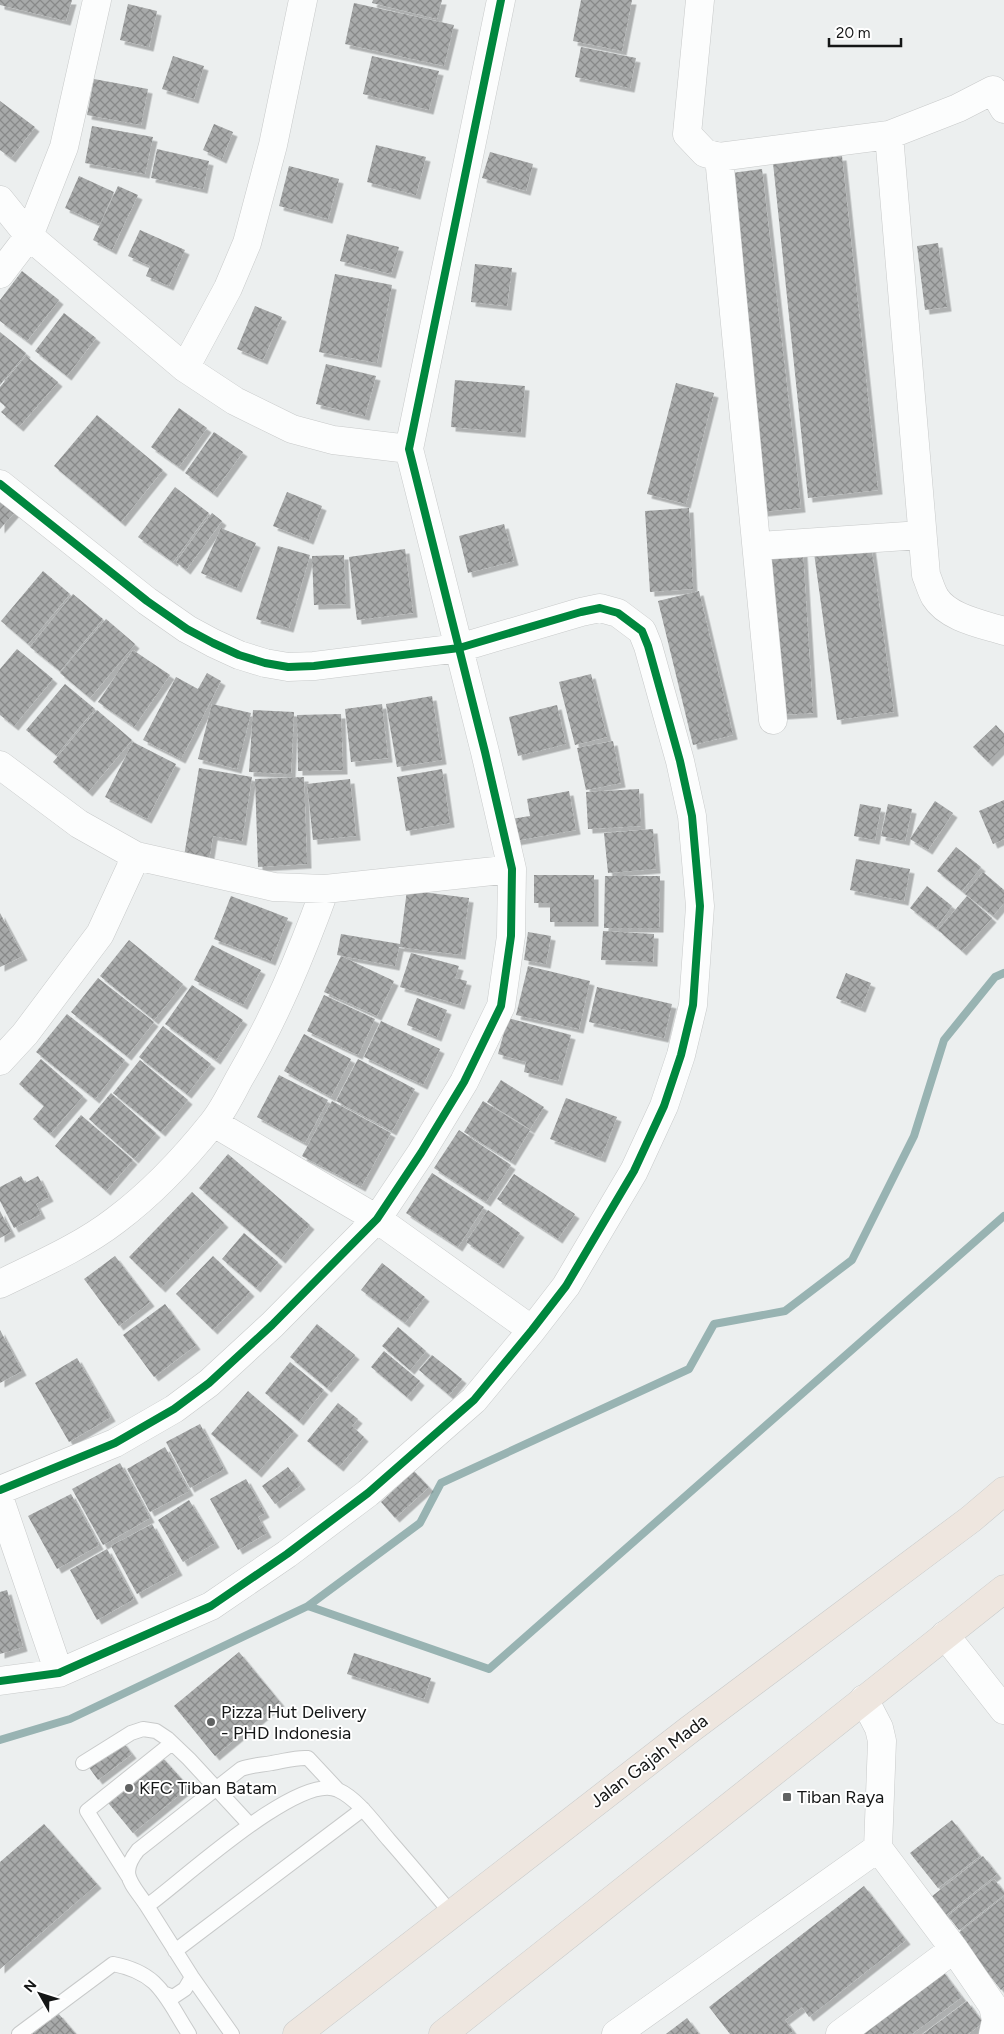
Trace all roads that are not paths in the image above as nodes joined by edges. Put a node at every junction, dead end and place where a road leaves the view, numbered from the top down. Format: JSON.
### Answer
{"nodes":[{"id":1,"x":97,"y":0,"type":"edge"},
{"id":2,"x":303,"y":0,"type":"edge"},
{"id":3,"x":501,"y":0,"type":"edge"},
{"id":4,"x":700,"y":0,"type":"edge"},
{"id":5,"x":1000,"y":93,"type":"edge"},
{"id":6,"x":889,"y":135,"type":"junction"},
{"id":7,"x":719,"y":157,"type":"junction"},
{"id":8,"x":0,"y":200,"type":"edge"},
{"id":9,"x":29,"y":236,"type":"junction"},
{"id":10,"x":0,"y":274,"type":"edge"},
{"id":11,"x":185,"y":368,"type":"junction"},
{"id":12,"x":409,"y":449,"type":"junction"},
{"id":13,"x":0,"y":484,"type":"edge"},
{"id":14,"x":921,"y":535,"type":"junction"},
{"id":15,"x":756,"y":546,"type":"junction"},
{"id":16,"x":1004,"y":631,"type":"edge"},
{"id":17,"x":459,"y":648,"type":"junction"},
{"id":18,"x":773,"y":720,"type":"dead end"},
{"id":19,"x":0,"y":766,"type":"edge"},
{"id":20,"x":136,"y":856,"type":"junction"},
{"id":21,"x":512,"y":869,"type":"junction"},
{"id":22,"x":325,"y":889,"type":"junction"},
{"id":23,"x":0,"y":1061,"type":"edge"},
{"id":24,"x":214,"y":1123,"type":"junction"},
{"id":25,"x":376,"y":1219,"type":"junction"},
{"id":26,"x":0,"y":1284,"type":"edge"},
{"id":27,"x":532,"y":1330,"type":"junction"},
{"id":28,"x":0,"y":1490,"type":"edge"},
{"id":29,"x":1004,"y":1491,"type":"edge"},
{"id":30,"x":0,"y":1500,"type":"edge"},
{"id":31,"x":1004,"y":1589,"type":"edge"},
{"id":32,"x":945,"y":1635,"type":"junction"},
{"id":33,"x":59,"y":1672,"type":"junction"},
{"id":34,"x":0,"y":1681,"type":"edge"},
{"id":35,"x":864,"y":1699,"type":"junction"},
{"id":36,"x":1004,"y":1710,"type":"edge"},
{"id":37,"x":172,"y":1742,"type":"junction"},
{"id":38,"x":83,"y":1763,"type":"dead end"},
{"id":39,"x":216,"y":1787,"type":"junction"},
{"id":40,"x":337,"y":1789,"type":"junction"},
{"id":41,"x":363,"y":1809,"type":"junction"},
{"id":42,"x":250,"y":1825,"type":"junction"},
{"id":43,"x":878,"y":1848,"type":"junction"},
{"id":44,"x":128,"y":1876,"type":"junction"},
{"id":45,"x":147,"y":1906,"type":"junction"},
{"id":46,"x":451,"y":1913,"type":"junction"},
{"id":47,"x":954,"y":1949,"type":"junction"},
{"id":48,"x":175,"y":1951,"type":"junction"},
{"id":49,"x":192,"y":1977,"type":"junction"},
{"id":50,"x":163,"y":1993,"type":"junction"},
{"id":51,"x":451,"y":2032,"type":"edge"},
{"id":52,"x":19,"y":2034,"type":"edge"},
{"id":53,"x":189,"y":2034,"type":"edge"},
{"id":54,"x":232,"y":2034,"type":"edge"},
{"id":55,"x":297,"y":2034,"type":"edge"},
{"id":56,"x":616,"y":2034,"type":"edge"},
{"id":57,"x":840,"y":2034,"type":"edge"},
{"id":58,"x":993,"y":2034,"type":"edge"}],
"edges":[{"from":1,"to":9,"type":"street"},
{"from":2,"to":11,"type":"street"},
{"from":3,"to":12,"type":"street"},
{"from":4,"to":7,"type":"street"},
{"from":5,"to":6,"type":"street"},
{"from":6,"to":7,"type":"street"},
{"from":6,"to":14,"type":"street"},
{"from":7,"to":15,"type":"street"},
{"from":8,"to":9,"type":"street"},
{"from":9,"to":10,"type":"street"},
{"from":9,"to":11,"type":"street"},
{"from":11,"to":12,"type":"street"},
{"from":12,"to":17,"type":"street"},
{"from":13,"to":17,"type":"street"},
{"from":14,"to":15,"type":"street"},
{"from":14,"to":16,"type":"street"},
{"from":15,"to":18,"type":"street"},
{"from":17,"to":21,"type":"street"},
{"from":17,"to":27,"type":"street"},
{"from":19,"to":20,"type":"street"},
{"from":20,"to":22,"type":"street"},
{"from":20,"to":23,"type":"street"},
{"from":21,"to":22,"type":"street"},
{"from":21,"to":25,"type":"street"},
{"from":22,"to":24,"type":"street"},
{"from":24,"to":25,"type":"street"},
{"from":24,"to":26,"type":"street"},
{"from":25,"to":27,"type":"street"},
{"from":25,"to":28,"type":"street"},
{"from":27,"to":33,"type":"street"},
{"from":29,"to":46,"type":"highway","name":"Jalan Gajah Mada"},
{"from":30,"to":33,"type":"street"},
{"from":31,"to":32,"type":"highway"},
{"from":32,"to":35,"type":"highway"},
{"from":32,"to":36,"type":"street"},
{"from":33,"to":34,"type":"street"},
{"from":35,"to":43,"type":"street"},
{"from":35,"to":51,"type":"highway"},
{"from":37,"to":38,"type":"lane"},
{"from":37,"to":39,"type":"lane"},
{"from":37,"to":44,"type":"lane"},
{"from":39,"to":40,"type":"lane"},
{"from":39,"to":42,"type":"lane"},
{"from":39,"to":44,"type":"lane"},
{"from":40,"to":41,"type":"lane"},
{"from":40,"to":42,"type":"lane"},
{"from":41,"to":46,"type":"lane"},
{"from":41,"to":48,"type":"lane"},
{"from":42,"to":45,"type":"lane"},
{"from":43,"to":47,"type":"street"},
{"from":43,"to":56,"type":"street"},
{"from":44,"to":45,"type":"lane"},
{"from":45,"to":48,"type":"lane"},
{"from":46,"to":55,"type":"highway","name":"Jalan Gajah Mada"},
{"from":47,"to":57,"type":"street"},
{"from":47,"to":58,"type":"street"},
{"from":48,"to":49,"type":"lane"},
{"from":49,"to":50,"type":"lane"},
{"from":49,"to":54,"type":"lane"},
{"from":50,"to":52,"type":"lane"},
{"from":50,"to":53,"type":"lane"}]}
